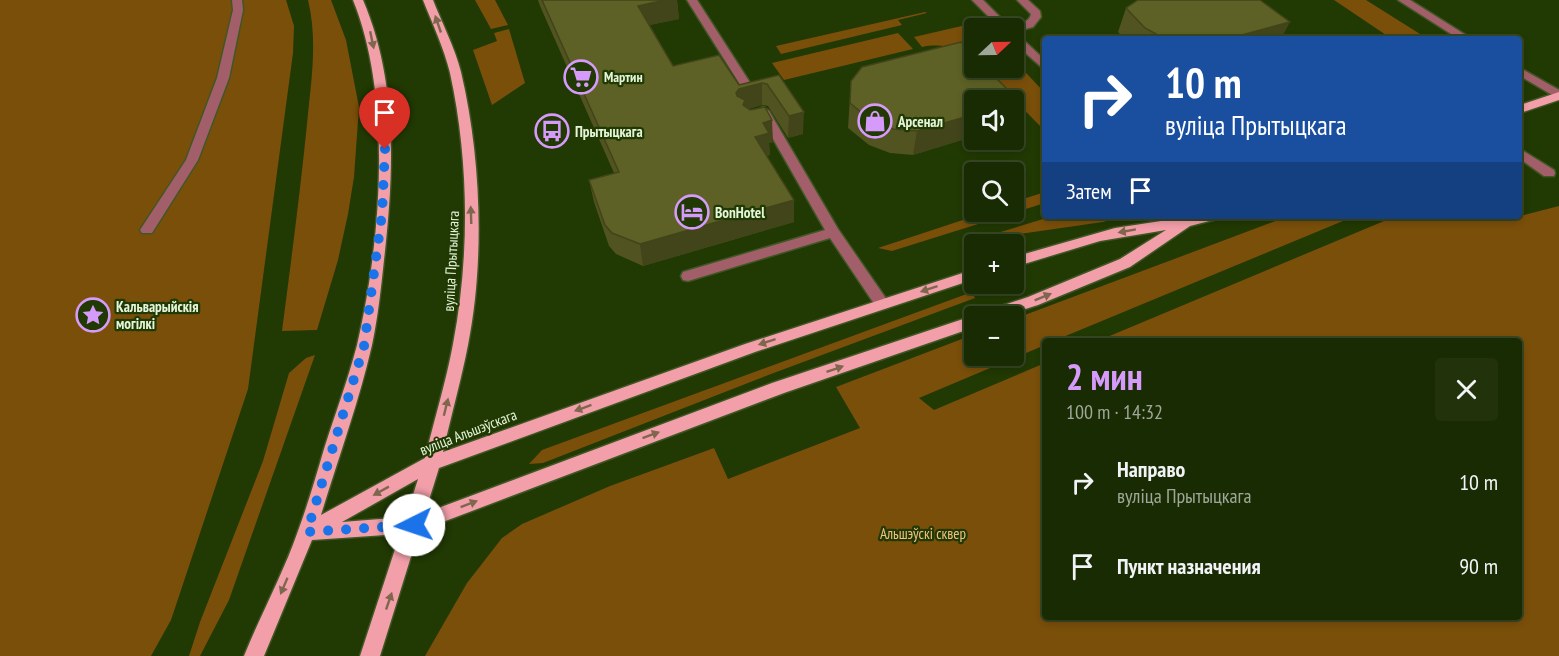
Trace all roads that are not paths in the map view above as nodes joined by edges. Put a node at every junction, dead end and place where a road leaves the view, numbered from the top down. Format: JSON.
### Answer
{"nodes":[{"id":1,"x":237,"y":0,"type":"edge"},
{"id":2,"x":358,"y":0,"type":"edge"},
{"id":3,"x":428,"y":0,"type":"edge"},
{"id":4,"x":692,"y":0,"type":"edge"},
{"id":5,"x":977,"y":0,"type":"edge"},
{"id":6,"x":1022,"y":0,"type":"edge"},
{"id":7,"x":1403,"y":0,"type":"edge"},
{"id":8,"x":996,"y":18,"type":"edge"},
{"id":9,"x":1024,"y":26,"type":"edge"},
{"id":10,"x":1462,"y":36,"type":"edge"},
{"id":11,"x":1024,"y":47,"type":"edge"},
{"id":12,"x":1042,"y":64,"type":"edge"},
{"id":13,"x":1522,"y":72,"type":"edge"},
{"id":14,"x":750,"y":93,"type":"dead end"},
{"id":15,"x":1559,"y":95,"type":"edge"},
{"id":16,"x":1522,"y":108,"type":"edge"},
{"id":17,"x":748,"y":121,"type":"edge"},
{"id":18,"x":1522,"y":154,"type":"edge"},
{"id":19,"x":1549,"y":173,"type":"dead end"},
{"id":20,"x":1199,"y":219,"type":"edge"},
{"id":21,"x":1185,"y":224,"type":"junction"},
{"id":22,"x":147,"y":230,"type":"dead end"},
{"id":23,"x":833,"y":232,"type":"junction"},
{"id":24,"x":1024,"y":259,"type":"edge"},
{"id":25,"x":688,"y":276,"type":"dead end"},
{"id":26,"x":964,"y":278,"type":"edge"},
{"id":27,"x":882,"y":304,"type":"junction"},
{"id":28,"x":1019,"y":306,"type":"edge"},
{"id":29,"x":964,"y":325,"type":"edge"},
{"id":30,"x":432,"y":463,"type":"junction"},
{"id":31,"x":414,"y":525,"type":"junction"},
{"id":32,"x":307,"y":532,"type":"junction"},
{"id":33,"x":254,"y":656,"type":"edge"},
{"id":34,"x":370,"y":656,"type":"edge"}],
"edges":[{"from":1,"to":22,"type":"lane"},
{"from":2,"to":32,"type":"main road","one_way":true},
{"from":30,"to":3,"type":"main road","name":"вуліца Прытыцкага","one_way":true},
{"from":4,"to":14,"type":"lane"},
{"from":5,"to":8,"type":"lane"},
{"from":6,"to":9,"type":"lane"},
{"from":7,"to":10,"type":"lane"},
{"from":11,"to":12,"type":"lane"},
{"from":13,"to":15,"type":"lane"},
{"from":15,"to":16,"type":"main road"},
{"from":17,"to":23,"type":"lane"},
{"from":18,"to":19,"type":"lane"},
{"from":20,"to":21,"type":"main road"},
{"from":21,"to":24,"type":"main road","one_way":true},
{"from":28,"to":21,"type":"main road","one_way":true},
{"from":23,"to":25,"type":"lane"},
{"from":23,"to":27,"type":"lane"},
{"from":26,"to":27,"type":"main road","name":"вуліца Альшэўскага","one_way":true},
{"from":27,"to":30,"type":"main road","name":"вуліца Альшэўскага","one_way":true},
{"from":31,"to":29,"type":"main road","one_way":true},
{"from":30,"to":31,"type":"main road","name":"вуліца Прытыцкага"},
{"from":30,"to":32,"type":"main road","name":"вуліца Альшэўскага","one_way":true},
{"from":31,"to":32,"type":"main road"},
{"from":34,"to":31,"type":"main road","name":"вуліца Прытыцкага","one_way":true},
{"from":32,"to":33,"type":"main road","one_way":true}]}
